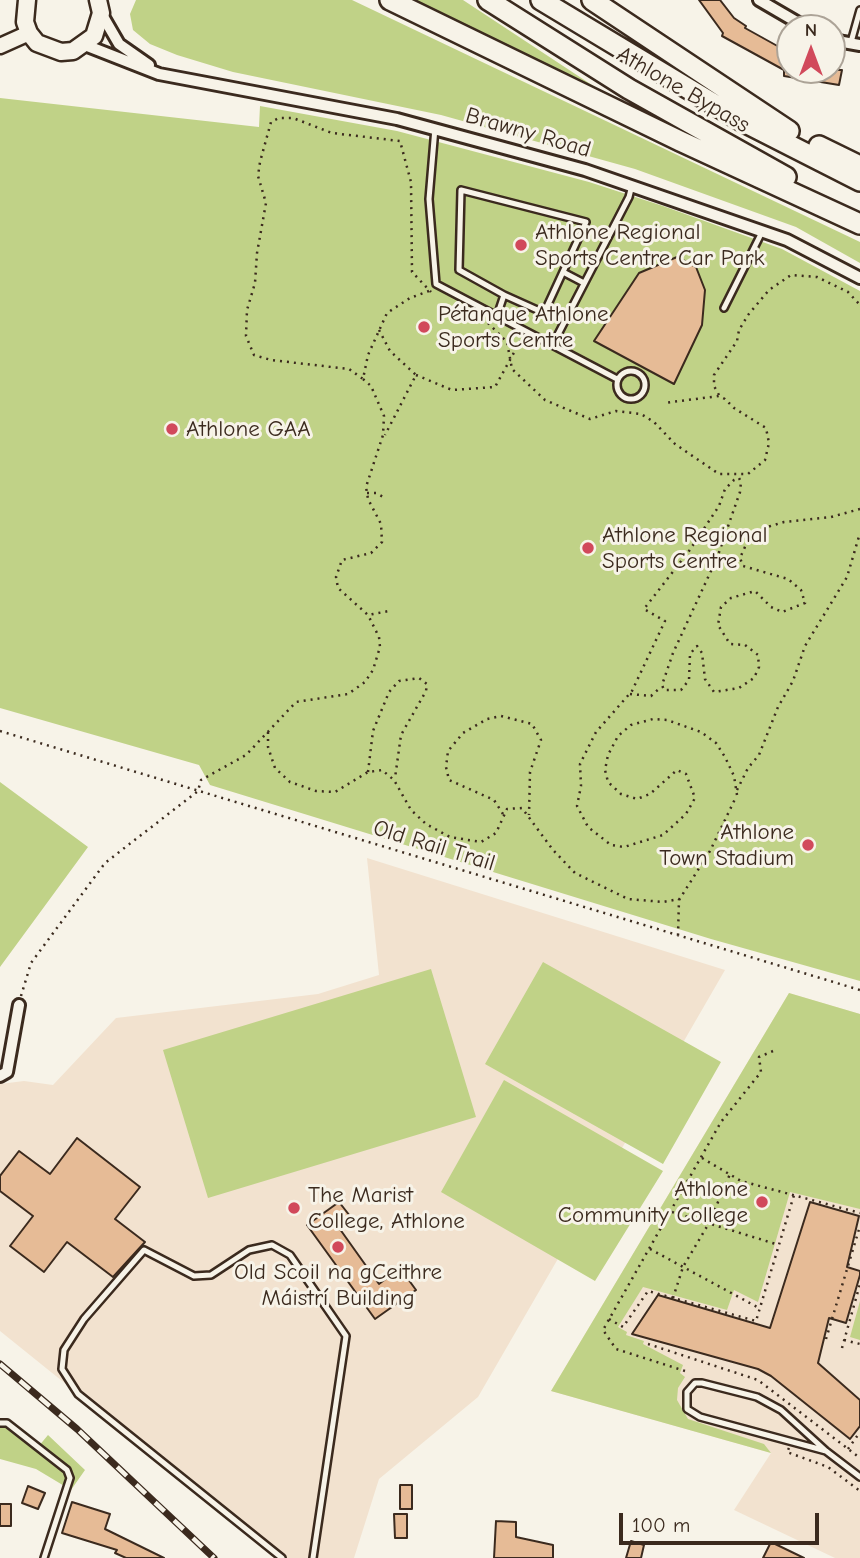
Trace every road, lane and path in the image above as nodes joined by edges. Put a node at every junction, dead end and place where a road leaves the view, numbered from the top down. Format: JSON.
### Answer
{"nodes":[{"id":1,"x":27,"y":0,"type":"edge"},
{"id":2,"x":390,"y":0,"type":"edge"},
{"id":3,"x":488,"y":0,"type":"edge"},
{"id":4,"x":541,"y":0,"type":"edge"},
{"id":5,"x":592,"y":0,"type":"edge"},
{"id":6,"x":759,"y":0,"type":"edge"},
{"id":7,"x":99,"y":7,"type":"edge"},
{"id":8,"x":860,"y":10,"type":"edge"},
{"id":9,"x":783,"y":14,"type":"edge"},
{"id":10,"x":29,"y":33,"type":"junction"},
{"id":11,"x":85,"y":45,"type":"junction"},
{"id":12,"x":855,"y":45,"type":"edge"},
{"id":13,"x":0,"y":46,"type":"edge"},
{"id":14,"x":170,"y":75,"type":"junction"},
{"id":15,"x":435,"y":128,"type":"junction"},
{"id":16,"x":387,"y":137,"type":"dead end"},
{"id":17,"x":860,"y":166,"type":"edge"},
{"id":18,"x":860,"y":181,"type":"edge"},
{"id":19,"x":632,"y":185,"type":"junction"},
{"id":20,"x":860,"y":211,"type":"edge"},
{"id":21,"x":860,"y":224,"type":"edge"},
{"id":22,"x":763,"y":230,"type":"junction"},
{"id":23,"x":563,"y":272,"type":"junction"},
{"id":24,"x":860,"y":278,"type":"edge"},
{"id":25,"x":584,"y":284,"type":"junction"},
{"id":26,"x":429,"y":291,"type":"dead end"},
{"id":27,"x":505,"y":295,"type":"junction"},
{"id":28,"x":860,"y":305,"type":"edge"},
{"id":29,"x":724,"y":308,"type":"dead end"},
{"id":30,"x":497,"y":316,"type":"junction"},
{"id":31,"x":378,"y":329,"type":"junction"},
{"id":32,"x":526,"y":330,"type":"junction"},
{"id":33,"x":553,"y":344,"type":"junction"},
{"id":34,"x":416,"y":375,"type":"junction"},
{"id":35,"x":363,"y":379,"type":"junction"},
{"id":36,"x":617,"y":379,"type":"junction"},
{"id":37,"x":719,"y":396,"type":"dead end"},
{"id":38,"x":382,"y":441,"type":"junction"},
{"id":39,"x":367,"y":494,"type":"junction"},
{"id":40,"x":385,"y":498,"type":"dead end"},
{"id":41,"x":860,"y":509,"type":"edge"},
{"id":42,"x":860,"y":533,"type":"edge"},
{"id":43,"x":389,"y":611,"type":"dead end"},
{"id":44,"x":369,"y":615,"type":"junction"},
{"id":45,"x":663,"y":687,"type":"junction"},
{"id":46,"x":630,"y":694,"type":"junction"},
{"id":47,"x":0,"y":731,"type":"edge"},
{"id":48,"x":268,"y":732,"type":"junction"},
{"id":49,"x":368,"y":772,"type":"junction"},
{"id":50,"x":394,"y":780,"type":"junction"},
{"id":51,"x":198,"y":791,"type":"junction"},
{"id":52,"x":737,"y":795,"type":"junction"},
{"id":53,"x":503,"y":814,"type":"junction"},
{"id":54,"x":530,"y":818,"type":"junction"},
{"id":55,"x":679,"y":900,"type":"junction"},
{"id":56,"x":678,"y":937,"type":"junction"},
{"id":57,"x":860,"y":990,"type":"edge"},
{"id":58,"x":19,"y":1005,"type":"joint"},
{"id":59,"x":773,"y":1051,"type":"dead end"},
{"id":60,"x":0,"y":1076,"type":"edge"},
{"id":61,"x":702,"y":1158,"type":"junction"},
{"id":62,"x":730,"y":1174,"type":"junction"},
{"id":63,"x":794,"y":1195,"type":"junction"},
{"id":64,"x":671,"y":1212,"type":"junction"},
{"id":65,"x":860,"y":1213,"type":"edge"},
{"id":66,"x":709,"y":1223,"type":"junction"},
{"id":67,"x":860,"y":1226,"type":"edge"},
{"id":68,"x":779,"y":1244,"type":"junction"},
{"id":69,"x":650,"y":1249,"type":"junction"},
{"id":70,"x":683,"y":1267,"type":"junction"},
{"id":71,"x":860,"y":1284,"type":"edge"},
{"id":72,"x":673,"y":1298,"type":"junction"},
{"id":73,"x":759,"y":1308,"type":"junction"},
{"id":74,"x":609,"y":1320,"type":"junction"},
{"id":75,"x":826,"y":1339,"type":"dead end"},
{"id":76,"x":844,"y":1340,"type":"junction"},
{"id":77,"x":860,"y":1344,"type":"edge"},
{"id":78,"x":842,"y":1348,"type":"dead end"},
{"id":79,"x":685,"y":1371,"type":"dead end"},
{"id":80,"x":0,"y":1423,"type":"edge"},
{"id":81,"x":860,"y":1432,"type":"edge"},
{"id":82,"x":848,"y":1449,"type":"dead end"},
{"id":83,"x":826,"y":1451,"type":"junction"},
{"id":84,"x":860,"y":1477,"type":"edge"},
{"id":85,"x":44,"y":1558,"type":"edge"},
{"id":86,"x":282,"y":1558,"type":"edge"},
{"id":87,"x":313,"y":1558,"type":"edge"}],
"edges":[{"from":1,"to":10,"type":"main road"},
{"from":2,"to":21,"type":"highway"},
{"from":3,"to":20,"type":"highway","name":"Athlone Bypass"},
{"from":4,"to":18,"type":"highway","name":"Athlone Bypass"},
{"from":5,"to":17,"type":"highway"},
{"from":6,"to":9,"type":"street"},
{"from":7,"to":11,"type":"main road"},
{"from":7,"to":14,"type":"street","name":"Brawny Road"},
{"from":8,"to":12,"type":"lane"},
{"from":10,"to":11,"type":"main road"},
{"from":10,"to":13,"type":"main road"},
{"from":11,"to":14,"type":"street","name":"Brawny Road"},
{"from":14,"to":15,"type":"street","name":"Brawny Road"},
{"from":15,"to":19,"type":"street","name":"Brawny Road"},
{"from":15,"to":30,"type":"lane"},
{"from":16,"to":35,"type":"path"},
{"from":19,"to":22,"type":"street","name":"Brawny Road"},
{"from":19,"to":25,"type":"lane"},
{"from":22,"to":24,"type":"street","name":"Brawny Road"},
{"from":22,"to":29,"type":"lane"},
{"from":23,"to":25,"type":"lane"},
{"from":23,"to":27,"type":"lane"},
{"from":23,"to":27,"type":"lane"},
{"from":25,"to":33,"type":"lane"},
{"from":26,"to":31,"type":"path"},
{"from":27,"to":30,"type":"lane"},
{"from":28,"to":37,"type":"path"},
{"from":30,"to":32,"type":"lane"},
{"from":31,"to":34,"type":"path"},
{"from":31,"to":35,"type":"path"},
{"from":32,"to":33,"type":"lane"},
{"from":32,"to":34,"type":"path"},
{"from":33,"to":36,"type":"lane"},
{"from":34,"to":38,"type":"path"},
{"from":35,"to":38,"type":"path"},
{"from":36,"to":36,"type":"lane"},
{"from":38,"to":39,"type":"path"},
{"from":39,"to":40,"type":"path"},
{"from":39,"to":44,"type":"path"},
{"from":41,"to":45,"type":"path"},
{"from":42,"to":52,"type":"path"},
{"from":43,"to":44,"type":"path"},
{"from":44,"to":48,"type":"path"},
{"from":45,"to":46,"type":"path"},
{"from":45,"to":46,"type":"path"},
{"from":46,"to":52,"type":"path"},
{"from":47,"to":51,"type":"path","name":"Old Rail Trail"},
{"from":48,"to":49,"type":"path"},
{"from":48,"to":51,"type":"path"},
{"from":49,"to":50,"type":"path"},
{"from":49,"to":50,"type":"path"},
{"from":50,"to":53,"type":"path"},
{"from":51,"to":56,"type":"path","name":"Old Rail Trail"},
{"from":51,"to":58,"type":"path"},
{"from":52,"to":55,"type":"path"},
{"from":53,"to":54,"type":"path"},
{"from":53,"to":54,"type":"path"},
{"from":54,"to":55,"type":"path"},
{"from":55,"to":56,"type":"path"},
{"from":56,"to":57,"type":"path","name":"Old Rail Trail"},
{"from":58,"to":60,"type":"street"},
{"from":59,"to":61,"type":"path"},
{"from":61,"to":62,"type":"path"},
{"from":61,"to":64,"type":"path"},
{"from":62,"to":63,"type":"path"},
{"from":62,"to":66,"type":"path"},
{"from":63,"to":65,"type":"path"},
{"from":63,"to":68,"type":"path"},
{"from":64,"to":66,"type":"path"},
{"from":64,"to":69,"type":"path"},
{"from":66,"to":68,"type":"path"},
{"from":66,"to":70,"type":"path"},
{"from":67,"to":75,"type":"path"},
{"from":68,"to":73,"type":"path"},
{"from":69,"to":70,"type":"path"},
{"from":69,"to":74,"type":"path"},
{"from":70,"to":72,"type":"path"},
{"from":70,"to":73,"type":"path"},
{"from":71,"to":76,"type":"path"},
{"from":72,"to":73,"type":"path"},
{"from":72,"to":74,"type":"path"},
{"from":74,"to":79,"type":"path"},
{"from":76,"to":77,"type":"path"},
{"from":76,"to":78,"type":"path"},
{"from":80,"to":85,"type":"lane"},
{"from":81,"to":82,"type":"path"},
{"from":83,"to":83,"type":"lane"},
{"from":83,"to":84,"type":"lane"},
{"from":86,"to":87,"type":"lane"}]}
